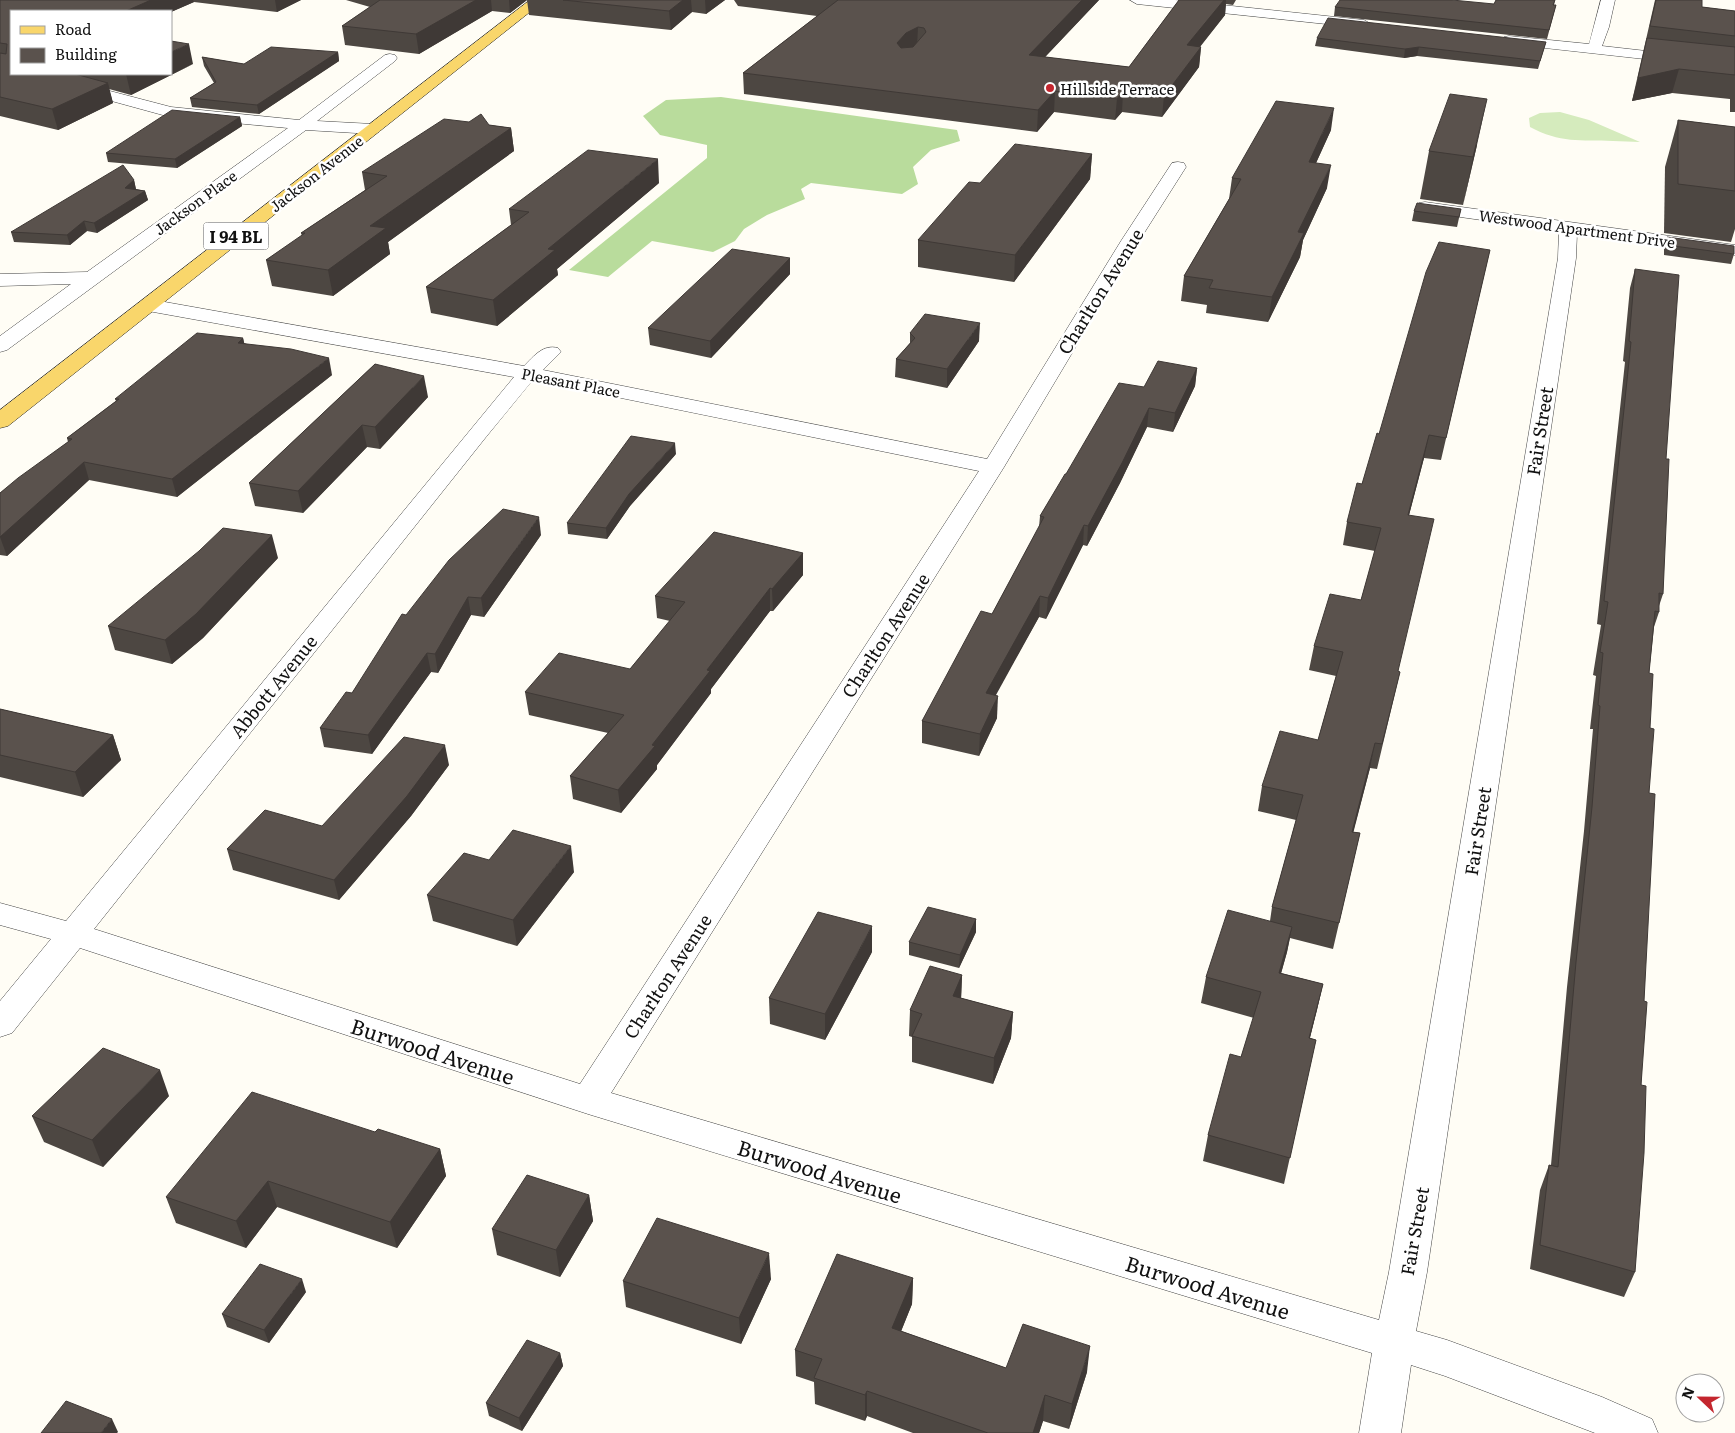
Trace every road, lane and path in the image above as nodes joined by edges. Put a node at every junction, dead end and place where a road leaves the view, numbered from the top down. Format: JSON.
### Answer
{"nodes":[{"id":1,"x":538,"y":0,"type":"edge"},
{"id":2,"x":1137,"y":0,"type":"edge"},
{"id":3,"x":1298,"y":0,"type":"edge"},
{"id":4,"x":1608,"y":0,"type":"edge"},
{"id":5,"x":1286,"y":16,"type":"junction"},
{"id":6,"x":1381,"y":26,"type":"edge"},
{"id":7,"x":1496,"y":38,"type":"edge"},
{"id":8,"x":1594,"y":49,"type":"junction"},
{"id":9,"x":390,"y":58,"type":"dead end"},
{"id":10,"x":1735,"y":65,"type":"edge"},
{"id":11,"x":33,"y":75,"type":"edge"},
{"id":12,"x":302,"y":125,"type":"junction"},
{"id":13,"x":373,"y":129,"type":"junction"},
{"id":14,"x":1178,"y":167,"type":"dead end"},
{"id":15,"x":1419,"y":206,"type":"edge"},
{"id":16,"x":1568,"y":228,"type":"junction"},
{"id":17,"x":1735,"y":250,"type":"edge"},
{"id":18,"x":90,"y":278,"type":"junction"},
{"id":19,"x":0,"y":280,"type":"edge"},
{"id":20,"x":148,"y":305,"type":"junction"},
{"id":21,"x":0,"y":346,"type":"edge"},
{"id":22,"x":551,"y":352,"type":"dead end"},
{"id":23,"x":528,"y":373,"type":"junction"},
{"id":24,"x":0,"y":421,"type":"edge"},
{"id":25,"x":992,"y":466,"type":"junction"},
{"id":26,"x":0,"y":914,"type":"edge"},
{"id":27,"x":73,"y":934,"type":"junction"},
{"id":28,"x":0,"y":1024,"type":"edge"},
{"id":29,"x":588,"y":1100,"type":"junction"},
{"id":30,"x":1394,"y":1342,"type":"junction"},
{"id":31,"x":1380,"y":1433,"type":"edge"},
{"id":32,"x":1637,"y":1433,"type":"edge"}],
"edges":[{"from":1,"to":13,"type":"main road","name":"Jackson Avenue","number":"I 94 BL"},
{"from":2,"to":5,"type":"street"},
{"from":3,"to":5,"type":"street"},
{"from":4,"to":8,"type":"street"},
{"from":5,"to":6,"type":"street"},
{"from":7,"to":8,"type":"street"},
{"from":8,"to":10,"type":"street"},
{"from":9,"to":12,"type":"street","name":"Jackson Place"},
{"from":11,"to":12,"type":"street"},
{"from":12,"to":13,"type":"street"},
{"from":12,"to":18,"type":"street","name":"Jackson Place"},
{"from":13,"to":20,"type":"main road","name":"Jackson Avenue","number":"I 94 BL"},
{"from":14,"to":25,"type":"street","name":"Charlton Avenue"},
{"from":15,"to":16,"type":"street","name":"Westwood Apartment Drive"},
{"from":16,"to":17,"type":"street","name":"Westwood Apartment Drive"},
{"from":16,"to":30,"type":"street","name":"Fair Street"},
{"from":18,"to":19,"type":"street"},
{"from":18,"to":21,"type":"street","name":"Jackson Place"},
{"from":20,"to":23,"type":"street","name":"Pleasant Place"},
{"from":20,"to":24,"type":"main road","name":"Jackson Avenue","number":"I 94 BL"},
{"from":22,"to":23,"type":"street","name":"Abbott Avenue"},
{"from":23,"to":25,"type":"street","name":"Pleasant Place"},
{"from":23,"to":27,"type":"street","name":"Abbott Avenue"},
{"from":25,"to":29,"type":"street","name":"Charlton Avenue"},
{"from":26,"to":27,"type":"street","name":"Burwood Avenue"},
{"from":27,"to":28,"type":"street","name":"Abbott Avenue"},
{"from":27,"to":29,"type":"street","name":"Burwood Avenue"},
{"from":29,"to":30,"type":"street","name":"Burwood Avenue"},
{"from":30,"to":31,"type":"street","name":"Fair Street"},
{"from":30,"to":32,"type":"street","name":"Burwood Avenue"}]}
